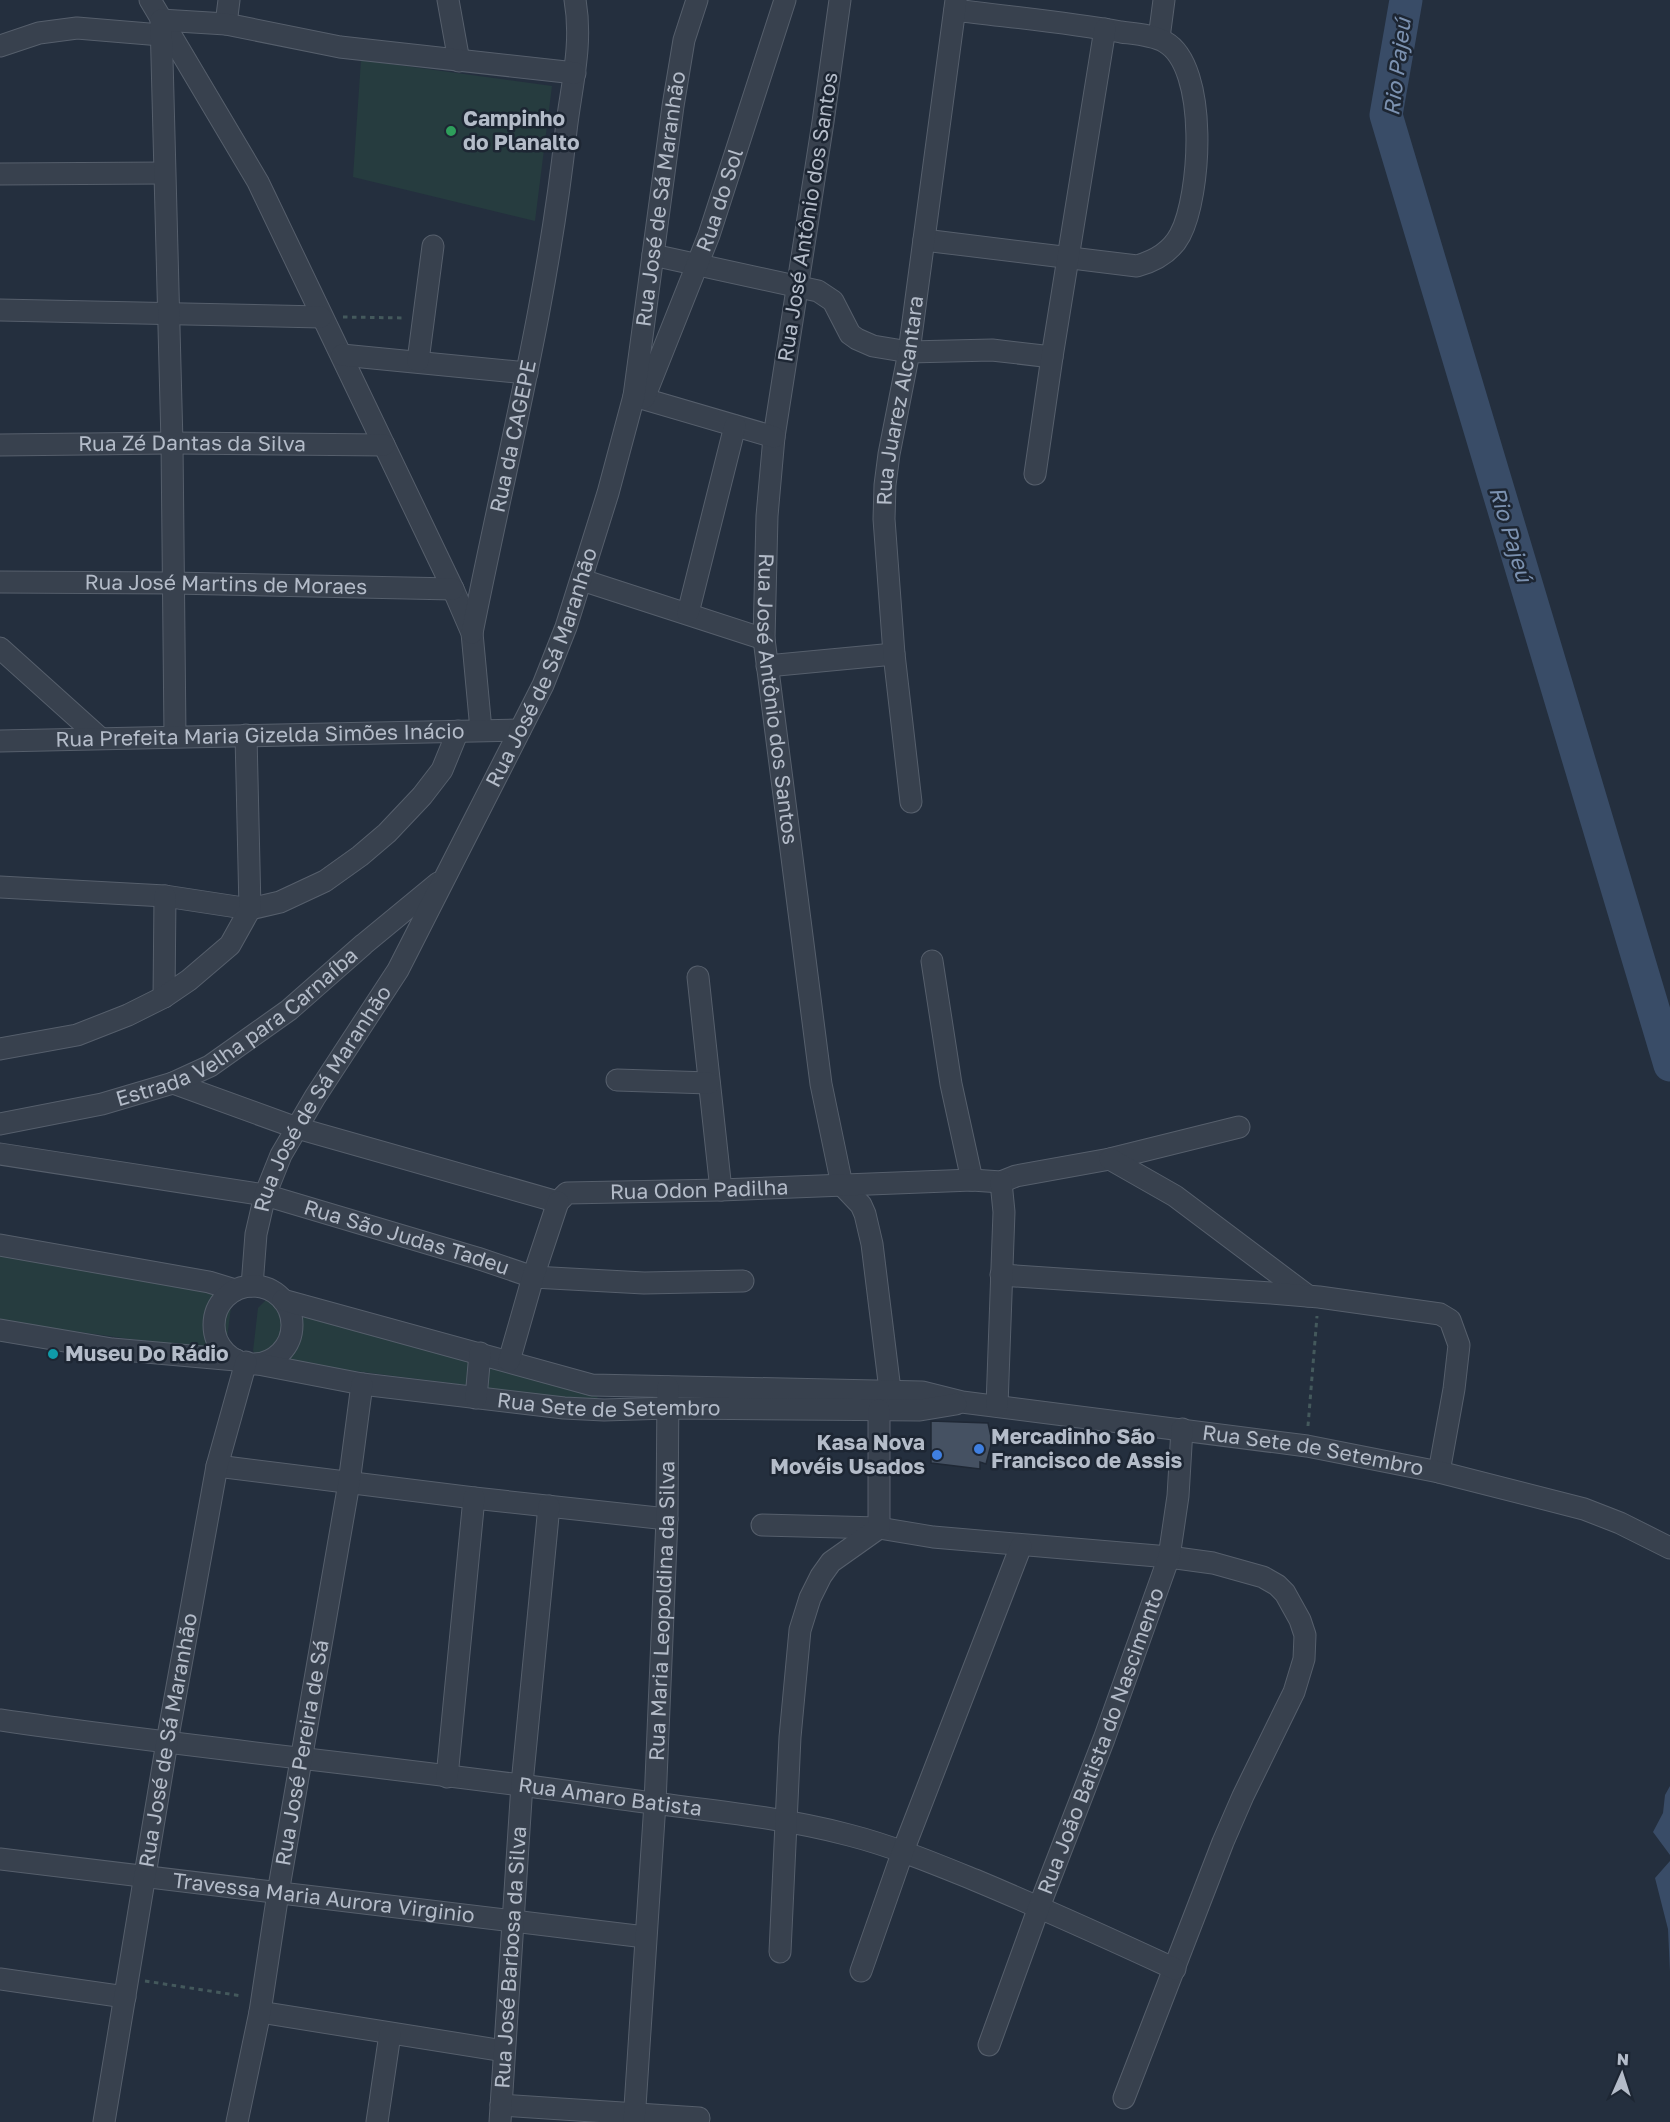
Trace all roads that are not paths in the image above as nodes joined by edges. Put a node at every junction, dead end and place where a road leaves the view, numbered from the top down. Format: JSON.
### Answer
{"nodes":[{"id":1,"x":150,"y":0,"type":"edge"},
{"id":2,"x":229,"y":0,"type":"edge"},
{"id":3,"x":448,"y":0,"type":"edge"},
{"id":4,"x":574,"y":0,"type":"edge"},
{"id":5,"x":697,"y":0,"type":"edge"},
{"id":6,"x":785,"y":0,"type":"edge"},
{"id":7,"x":840,"y":0,"type":"edge"},
{"id":8,"x":1164,"y":0,"type":"edge"},
{"id":9,"x":955,"y":5,"type":"edge"},
{"id":10,"x":226,"y":24,"type":"junction"},
{"id":11,"x":161,"y":27,"type":"junction"},
{"id":12,"x":1105,"y":29,"type":"junction"},
{"id":13,"x":1159,"y":38,"type":"junction"},
{"id":14,"x":0,"y":46,"type":"edge"},
{"id":15,"x":459,"y":61,"type":"junction"},
{"id":16,"x":575,"y":73,"type":"junction"},
{"id":17,"x":164,"y":173,"type":"junction"},
{"id":18,"x":0,"y":174,"type":"edge"},
{"id":19,"x":924,"y":240,"type":"junction"},
{"id":20,"x":433,"y":246,"type":"dead end"},
{"id":21,"x":653,"y":255,"type":"junction"},
{"id":22,"x":1068,"y":258,"type":"junction"},
{"id":23,"x":697,"y":266,"type":"junction"},
{"id":24,"x":796,"y":287,"type":"junction"},
{"id":25,"x":0,"y":310,"type":"edge"},
{"id":26,"x":168,"y":312,"type":"junction"},
{"id":27,"x":321,"y":317,"type":"junction"},
{"id":28,"x":909,"y":352,"type":"junction"},
{"id":29,"x":342,"y":355,"type":"junction"},
{"id":30,"x":1052,"y":357,"type":"junction"},
{"id":31,"x":418,"y":361,"type":"junction"},
{"id":32,"x":528,"y":374,"type":"junction"},
{"id":33,"x":639,"y":397,"type":"junction"},
{"id":34,"x":735,"y":426,"type":"junction"},
{"id":35,"x":774,"y":436,"type":"junction"},
{"id":36,"x":172,"y":443,"type":"junction"},
{"id":37,"x":0,"y":445,"type":"edge"},
{"id":38,"x":384,"y":445,"type":"junction"},
{"id":39,"x":1035,"y":474,"type":"dead end"},
{"id":40,"x":582,"y":580,"type":"junction"},
{"id":41,"x":0,"y":582,"type":"edge"},
{"id":42,"x":173,"y":582,"type":"junction"},
{"id":43,"x":453,"y":589,"type":"junction"},
{"id":44,"x":688,"y":614,"type":"junction"},
{"id":45,"x":472,"y":633,"type":"junction"},
{"id":46,"x":764,"y":639,"type":"junction"},
{"id":47,"x":0,"y":648,"type":"edge"},
{"id":48,"x":894,"y":654,"type":"junction"},
{"id":49,"x":767,"y":666,"type":"junction"},
{"id":50,"x":481,"y":730,"type":"junction"},
{"id":51,"x":520,"y":730,"type":"junction"},
{"id":52,"x":459,"y":731,"type":"junction"},
{"id":53,"x":246,"y":735,"type":"junction"},
{"id":54,"x":175,"y":736,"type":"junction"},
{"id":55,"x":99,"y":738,"type":"junction"},
{"id":56,"x":0,"y":741,"type":"edge"},
{"id":57,"x":910,"y":802,"type":"dead end"},
{"id":58,"x":445,"y":877,"type":"junction"},
{"id":59,"x":0,"y":887,"type":"edge"},
{"id":60,"x":165,"y":896,"type":"junction"},
{"id":61,"x":250,"y":909,"type":"junction"},
{"id":62,"x":932,"y":961,"type":"dead end"},
{"id":63,"x":698,"y":977,"type":"dead end"},
{"id":64,"x":164,"y":997,"type":"junction"},
{"id":65,"x":0,"y":1049,"type":"edge"},
{"id":66,"x":617,"y":1080,"type":"dead end"},
{"id":67,"x":172,"y":1083,"type":"junction"},
{"id":68,"x":709,"y":1083,"type":"junction"},
{"id":69,"x":0,"y":1124,"type":"edge"},
{"id":70,"x":1239,"y":1127,"type":"dead end"},
{"id":71,"x":297,"y":1128,"type":"junction"},
{"id":72,"x":0,"y":1154,"type":"edge"},
{"id":73,"x":1110,"y":1159,"type":"junction"},
{"id":74,"x":972,"y":1180,"type":"junction"},
{"id":75,"x":1001,"y":1182,"type":"junction"},
{"id":76,"x":842,"y":1185,"type":"junction"},
{"id":77,"x":722,"y":1190,"type":"junction"},
{"id":78,"x":265,"y":1195,"type":"junction"},
{"id":79,"x":558,"y":1202,"type":"junction"},
{"id":80,"x":0,"y":1245,"type":"edge"},
{"id":81,"x":1001,"y":1275,"type":"junction"},
{"id":82,"x":533,"y":1277,"type":"junction"},
{"id":83,"x":742,"y":1281,"type":"dead end"},
{"id":84,"x":243,"y":1288,"type":"junction"},
{"id":85,"x":1313,"y":1297,"type":"junction"},
{"id":86,"x":283,"y":1300,"type":"junction"},
{"id":87,"x":0,"y":1330,"type":"edge"},
{"id":88,"x":480,"y":1353,"type":"junction"},
{"id":89,"x":509,"y":1361,"type":"junction"},
{"id":90,"x":247,"y":1362,"type":"junction"},
{"id":91,"x":362,"y":1383,"type":"junction"},
{"id":92,"x":605,"y":1386,"type":"junction"},
{"id":93,"x":890,"y":1390,"type":"junction"},
{"id":94,"x":476,"y":1398,"type":"junction"},
{"id":95,"x":668,"y":1398,"type":"junction"},
{"id":96,"x":962,"y":1402,"type":"junction"},
{"id":97,"x":997,"y":1406,"type":"junction"},
{"id":98,"x":604,"y":1410,"type":"junction"},
{"id":99,"x":879,"y":1410,"type":"junction"},
{"id":100,"x":1182,"y":1429,"type":"junction"},
{"id":101,"x":217,"y":1466,"type":"junction"},
{"id":102,"x":1439,"y":1472,"type":"junction"},
{"id":103,"x":349,"y":1483,"type":"junction"},
{"id":104,"x":474,"y":1498,"type":"junction"},
{"id":105,"x":549,"y":1506,"type":"junction"},
{"id":106,"x":667,"y":1519,"type":"junction"},
{"id":107,"x":762,"y":1525,"type":"dead end"},
{"id":108,"x":879,"y":1528,"type":"junction"},
{"id":109,"x":1022,"y":1546,"type":"junction"},
{"id":110,"x":1670,"y":1548,"type":"edge"},
{"id":111,"x":1169,"y":1557,"type":"junction"},
{"id":112,"x":0,"y":1720,"type":"edge"},
{"id":113,"x":167,"y":1742,"type":"junction"},
{"id":114,"x":301,"y":1758,"type":"junction"},
{"id":115,"x":447,"y":1777,"type":"junction"},
{"id":116,"x":522,"y":1784,"type":"junction"},
{"id":117,"x":656,"y":1803,"type":"junction"},
{"id":118,"x":786,"y":1821,"type":"junction"},
{"id":119,"x":903,"y":1851,"type":"junction"},
{"id":120,"x":0,"y":1859,"type":"edge"},
{"id":121,"x":145,"y":1878,"type":"junction"},
{"id":122,"x":278,"y":1893,"type":"junction"},
{"id":123,"x":1040,"y":1906,"type":"junction"},
{"id":124,"x":512,"y":1920,"type":"junction"},
{"id":125,"x":645,"y":1937,"type":"junction"},
{"id":126,"x":780,"y":1952,"type":"dead end"},
{"id":127,"x":1174,"y":1969,"type":"junction"},
{"id":128,"x":861,"y":1971,"type":"dead end"},
{"id":129,"x":0,"y":1979,"type":"edge"},
{"id":130,"x":127,"y":1988,"type":"junction"},
{"id":131,"x":261,"y":2006,"type":"junction"},
{"id":132,"x":390,"y":2034,"type":"junction"},
{"id":133,"x":989,"y":2045,"type":"dead end"},
{"id":134,"x":504,"y":2051,"type":"junction"},
{"id":135,"x":1124,"y":2098,"type":"dead end"},
{"id":136,"x":501,"y":2114,"type":"edge"},
{"id":137,"x":634,"y":2117,"type":"edge"},
{"id":138,"x":699,"y":2118,"type":"dead end"},
{"id":139,"x":104,"y":2122,"type":"edge"},
{"id":140,"x":237,"y":2122,"type":"edge"},
{"id":141,"x":377,"y":2122,"type":"edge"}],
"edges":[{"from":1,"to":11,"type":"street"},
{"from":2,"to":10,"type":"street"},
{"from":3,"to":15,"type":"street"},
{"from":4,"to":16,"type":"street","name":"Rua da CAGEPE"},
{"from":5,"to":21,"type":"street","name":"Rua José de Sá Maranhão"},
{"from":6,"to":23,"type":"street","name":"Rua do Sol"},
{"from":7,"to":24,"type":"street","name":"Rua José Antônio dos Santos"},
{"from":8,"to":13,"type":"street"},
{"from":9,"to":12,"type":"street"},
{"from":9,"to":19,"type":"street","name":"Rua Juarez Alcantara"},
{"from":10,"to":11,"type":"street"},
{"from":10,"to":15,"type":"street"},
{"from":11,"to":14,"type":"street"},
{"from":11,"to":17,"type":"street"},
{"from":11,"to":27,"type":"street"},
{"from":12,"to":13,"type":"street"},
{"from":12,"to":22,"type":"street"},
{"from":13,"to":22,"type":"street"},
{"from":15,"to":16,"type":"street"},
{"from":16,"to":32,"type":"street","name":"Rua da CAGEPE"},
{"from":17,"to":18,"type":"street"},
{"from":17,"to":26,"type":"street"},
{"from":19,"to":22,"type":"street"},
{"from":19,"to":28,"type":"street","name":"Rua Juarez Alcantara"},
{"from":20,"to":31,"type":"street"},
{"from":21,"to":23,"type":"street"},
{"from":21,"to":33,"type":"street","name":"Rua José de Sá Maranhão"},
{"from":22,"to":30,"type":"street"},
{"from":23,"to":24,"type":"street"},
{"from":23,"to":33,"type":"street","name":"Rua do Sol"},
{"from":24,"to":28,"type":"street"},
{"from":24,"to":35,"type":"street","name":"Rua José Antônio dos Santos"},
{"from":25,"to":26,"type":"street"},
{"from":26,"to":27,"type":"street"},
{"from":26,"to":36,"type":"street"},
{"from":27,"to":29,"type":"street"},
{"from":28,"to":30,"type":"street"},
{"from":28,"to":48,"type":"street","name":"Rua Juarez Alcantara"},
{"from":29,"to":31,"type":"street"},
{"from":29,"to":38,"type":"street"},
{"from":30,"to":39,"type":"street"},
{"from":31,"to":32,"type":"street"},
{"from":32,"to":45,"type":"street","name":"Rua da CAGEPE"},
{"from":33,"to":34,"type":"street"},
{"from":33,"to":40,"type":"street","name":"Rua José de Sá Maranhão"},
{"from":34,"to":35,"type":"street"},
{"from":34,"to":44,"type":"street"},
{"from":35,"to":46,"type":"street","name":"Rua José Antônio dos Santos"},
{"from":36,"to":37,"type":"street","name":"Rua Zé Dantas da Silva"},
{"from":36,"to":38,"type":"street","name":"Rua Zé Dantas da Silva"},
{"from":36,"to":42,"type":"street"},
{"from":38,"to":43,"type":"street"},
{"from":40,"to":44,"type":"street"},
{"from":40,"to":51,"type":"street","name":"Rua José de Sá Maranhão"},
{"from":41,"to":42,"type":"street","name":"Rua José Martins de Moraes"},
{"from":42,"to":43,"type":"street","name":"Rua José Martins de Moraes"},
{"from":42,"to":54,"type":"street"},
{"from":43,"to":45,"type":"street"},
{"from":44,"to":46,"type":"street"},
{"from":45,"to":50,"type":"street"},
{"from":46,"to":49,"type":"street","name":"Rua José Antônio dos Santos"},
{"from":47,"to":55,"type":"street"},
{"from":48,"to":49,"type":"street"},
{"from":48,"to":57,"type":"street","name":"Rua Juarez Alcantara"},
{"from":49,"to":76,"type":"street","name":"Rua José Antônio dos Santos"},
{"from":50,"to":51,"type":"street","name":"Rua Prefeita Maria Gizelda Simões Inácio"},
{"from":50,"to":52,"type":"street","name":"Rua Prefeita Maria Gizelda Simões Inácio"},
{"from":51,"to":58,"type":"street","name":"Rua José de Sá Maranhão"},
{"from":52,"to":53,"type":"street","name":"Rua Prefeita Maria Gizelda Simões Inácio"},
{"from":52,"to":61,"type":"street"},
{"from":53,"to":54,"type":"street","name":"Rua Prefeita Maria Gizelda Simões Inácio"},
{"from":53,"to":61,"type":"street"},
{"from":54,"to":55,"type":"street","name":"Rua Prefeita Maria Gizelda Simões Inácio"},
{"from":55,"to":56,"type":"street","name":"Rua Prefeita Maria Gizelda Simões Inácio"},
{"from":58,"to":67,"type":"street","name":"Estrada Velha para Carnaíba"},
{"from":58,"to":71,"type":"street","name":"Rua José de Sá Maranhão"},
{"from":59,"to":60,"type":"street"},
{"from":60,"to":61,"type":"street"},
{"from":60,"to":64,"type":"street"},
{"from":61,"to":64,"type":"street"},
{"from":62,"to":74,"type":"street"},
{"from":63,"to":68,"type":"street"},
{"from":64,"to":65,"type":"street"},
{"from":66,"to":68,"type":"street"},
{"from":67,"to":69,"type":"street","name":"Estrada Velha para Carnaíba"},
{"from":67,"to":71,"type":"street"},
{"from":68,"to":77,"type":"street"},
{"from":70,"to":73,"type":"street","name":"Rua Odon Padilha"},
{"from":71,"to":78,"type":"street","name":"Rua José de Sá Maranhão"},
{"from":71,"to":79,"type":"street"},
{"from":72,"to":78,"type":"street","name":"Rua São Judas Tadeu"},
{"from":73,"to":75,"type":"street","name":"Rua Odon Padilha"},
{"from":73,"to":85,"type":"street"},
{"from":74,"to":75,"type":"street","name":"Rua Odon Padilha"},
{"from":74,"to":76,"type":"street","name":"Rua Odon Padilha"},
{"from":75,"to":81,"type":"street"},
{"from":76,"to":77,"type":"street","name":"Rua Odon Padilha"},
{"from":76,"to":93,"type":"street"},
{"from":77,"to":79,"type":"street","name":"Rua Odon Padilha"},
{"from":78,"to":82,"type":"street","name":"Rua São Judas Tadeu"},
{"from":78,"to":84,"type":"street","name":"Rua José de Sá Maranhão"},
{"from":79,"to":82,"type":"street"},
{"from":80,"to":84,"type":"street"},
{"from":81,"to":85,"type":"street"},
{"from":81,"to":97,"type":"street"},
{"from":82,"to":83,"type":"street","name":"Rua São Judas Tadeu"},
{"from":82,"to":89,"type":"street"},
{"from":84,"to":86,"type":"street"},
{"from":84,"to":90,"type":"street"},
{"from":85,"to":102,"type":"street"},
{"from":86,"to":88,"type":"street","name":"Rua Sete de Setembro"},
{"from":86,"to":90,"type":"street"},
{"from":87,"to":90,"type":"street","name":"Rua Sete de Setembro"},
{"from":88,"to":89,"type":"street","name":"Rua Sete de Setembro"},
{"from":88,"to":94,"type":"street"},
{"from":89,"to":92,"type":"street","name":"Rua Sete de Setembro"},
{"from":90,"to":91,"type":"street","name":"Rua Sete de Setembro"},
{"from":90,"to":101,"type":"street","name":"Rua José de Sá Maranhão"},
{"from":91,"to":94,"type":"street","name":"Rua Sete de Setembro"},
{"from":91,"to":103,"type":"street","name":"Rua José Pereira de Sá"},
{"from":92,"to":95,"type":"street","name":"Rua Sete de Setembro"},
{"from":92,"to":98,"type":"street"},
{"from":93,"to":95,"type":"street","name":"Rua Sete de Setembro"},
{"from":93,"to":96,"type":"street","name":"Rua Sete de Setembro"},
{"from":94,"to":98,"type":"street","name":"Rua Sete de Setembro"},
{"from":95,"to":98,"type":"street","name":"Rua Sete de Setembro"},
{"from":95,"to":99,"type":"street","name":"Rua Sete de Setembro"},
{"from":95,"to":106,"type":"street","name":"Rua Maria Leopoldina da Silva"},
{"from":96,"to":97,"type":"street","name":"Rua Sete de Setembro"},
{"from":96,"to":99,"type":"street","name":"Rua Sete de Setembro"},
{"from":97,"to":100,"type":"street","name":"Rua Sete de Setembro"},
{"from":99,"to":108,"type":"street"},
{"from":100,"to":102,"type":"street","name":"Rua Sete de Setembro"},
{"from":100,"to":111,"type":"street","name":"Rua João Batista do Nascimento"},
{"from":101,"to":103,"type":"street"},
{"from":101,"to":113,"type":"street","name":"Rua José de Sá Maranhão"},
{"from":102,"to":110,"type":"street","name":"Rua Sete de Setembro"},
{"from":103,"to":104,"type":"street"},
{"from":103,"to":114,"type":"street","name":"Rua José Pereira de Sá"},
{"from":104,"to":105,"type":"street"},
{"from":104,"to":115,"type":"street"},
{"from":105,"to":106,"type":"street"},
{"from":105,"to":116,"type":"street","name":"Rua José Barbosa da Silva"},
{"from":106,"to":117,"type":"street","name":"Rua Maria Leopoldina da Silva"},
{"from":107,"to":108,"type":"street"},
{"from":108,"to":109,"type":"street"},
{"from":108,"to":118,"type":"street"},
{"from":109,"to":111,"type":"street"},
{"from":109,"to":119,"type":"street"},
{"from":111,"to":123,"type":"street","name":"Rua João Batista do Nascimento"},
{"from":111,"to":127,"type":"street"},
{"from":112,"to":113,"type":"street","name":"Rua Amaro Batista"},
{"from":113,"to":114,"type":"street","name":"Rua Amaro Batista"},
{"from":113,"to":121,"type":"street","name":"Rua José de Sá Maranhão"},
{"from":114,"to":115,"type":"street","name":"Rua Amaro Batista"},
{"from":114,"to":122,"type":"street","name":"Rua José Pereira de Sá"},
{"from":115,"to":116,"type":"street","name":"Rua Amaro Batista"},
{"from":116,"to":117,"type":"street","name":"Rua Amaro Batista"},
{"from":116,"to":124,"type":"street","name":"Rua José Barbosa da Silva"},
{"from":117,"to":118,"type":"street","name":"Rua Amaro Batista"},
{"from":117,"to":125,"type":"street","name":"Rua Maria Leopoldina da Silva"},
{"from":118,"to":119,"type":"street","name":"Rua Amaro Batista"},
{"from":118,"to":126,"type":"street"},
{"from":119,"to":123,"type":"street","name":"Rua Amaro Batista"},
{"from":119,"to":128,"type":"street"},
{"from":120,"to":121,"type":"street","name":"Travessa Maria Aurora Virginio"},
{"from":121,"to":122,"type":"street","name":"Travessa Maria Aurora Virginio"},
{"from":121,"to":130,"type":"street","name":"Rua José de Sá Maranhão"},
{"from":122,"to":124,"type":"street","name":"Travessa Maria Aurora Virginio"},
{"from":122,"to":131,"type":"street","name":"Rua José Pereira de Sá"},
{"from":123,"to":127,"type":"street","name":"Rua Amaro Batista"},
{"from":123,"to":133,"type":"street","name":"Rua João Batista do Nascimento"},
{"from":124,"to":125,"type":"street","name":"Travessa Maria Aurora Virginio"},
{"from":124,"to":134,"type":"street","name":"Rua José Barbosa da Silva"},
{"from":125,"to":137,"type":"street","name":"Rua Maria Leopoldina da Silva"},
{"from":127,"to":135,"type":"street"},
{"from":129,"to":130,"type":"street"},
{"from":130,"to":139,"type":"street","name":"Rua José de Sá Maranhão"},
{"from":131,"to":132,"type":"street"},
{"from":131,"to":140,"type":"street","name":"Rua José Pereira de Sá"},
{"from":132,"to":134,"type":"street"},
{"from":132,"to":141,"type":"street"},
{"from":134,"to":136,"type":"street","name":"Rua José Barbosa da Silva"},
{"from":136,"to":137,"type":"street"},
{"from":137,"to":138,"type":"street"}]}
